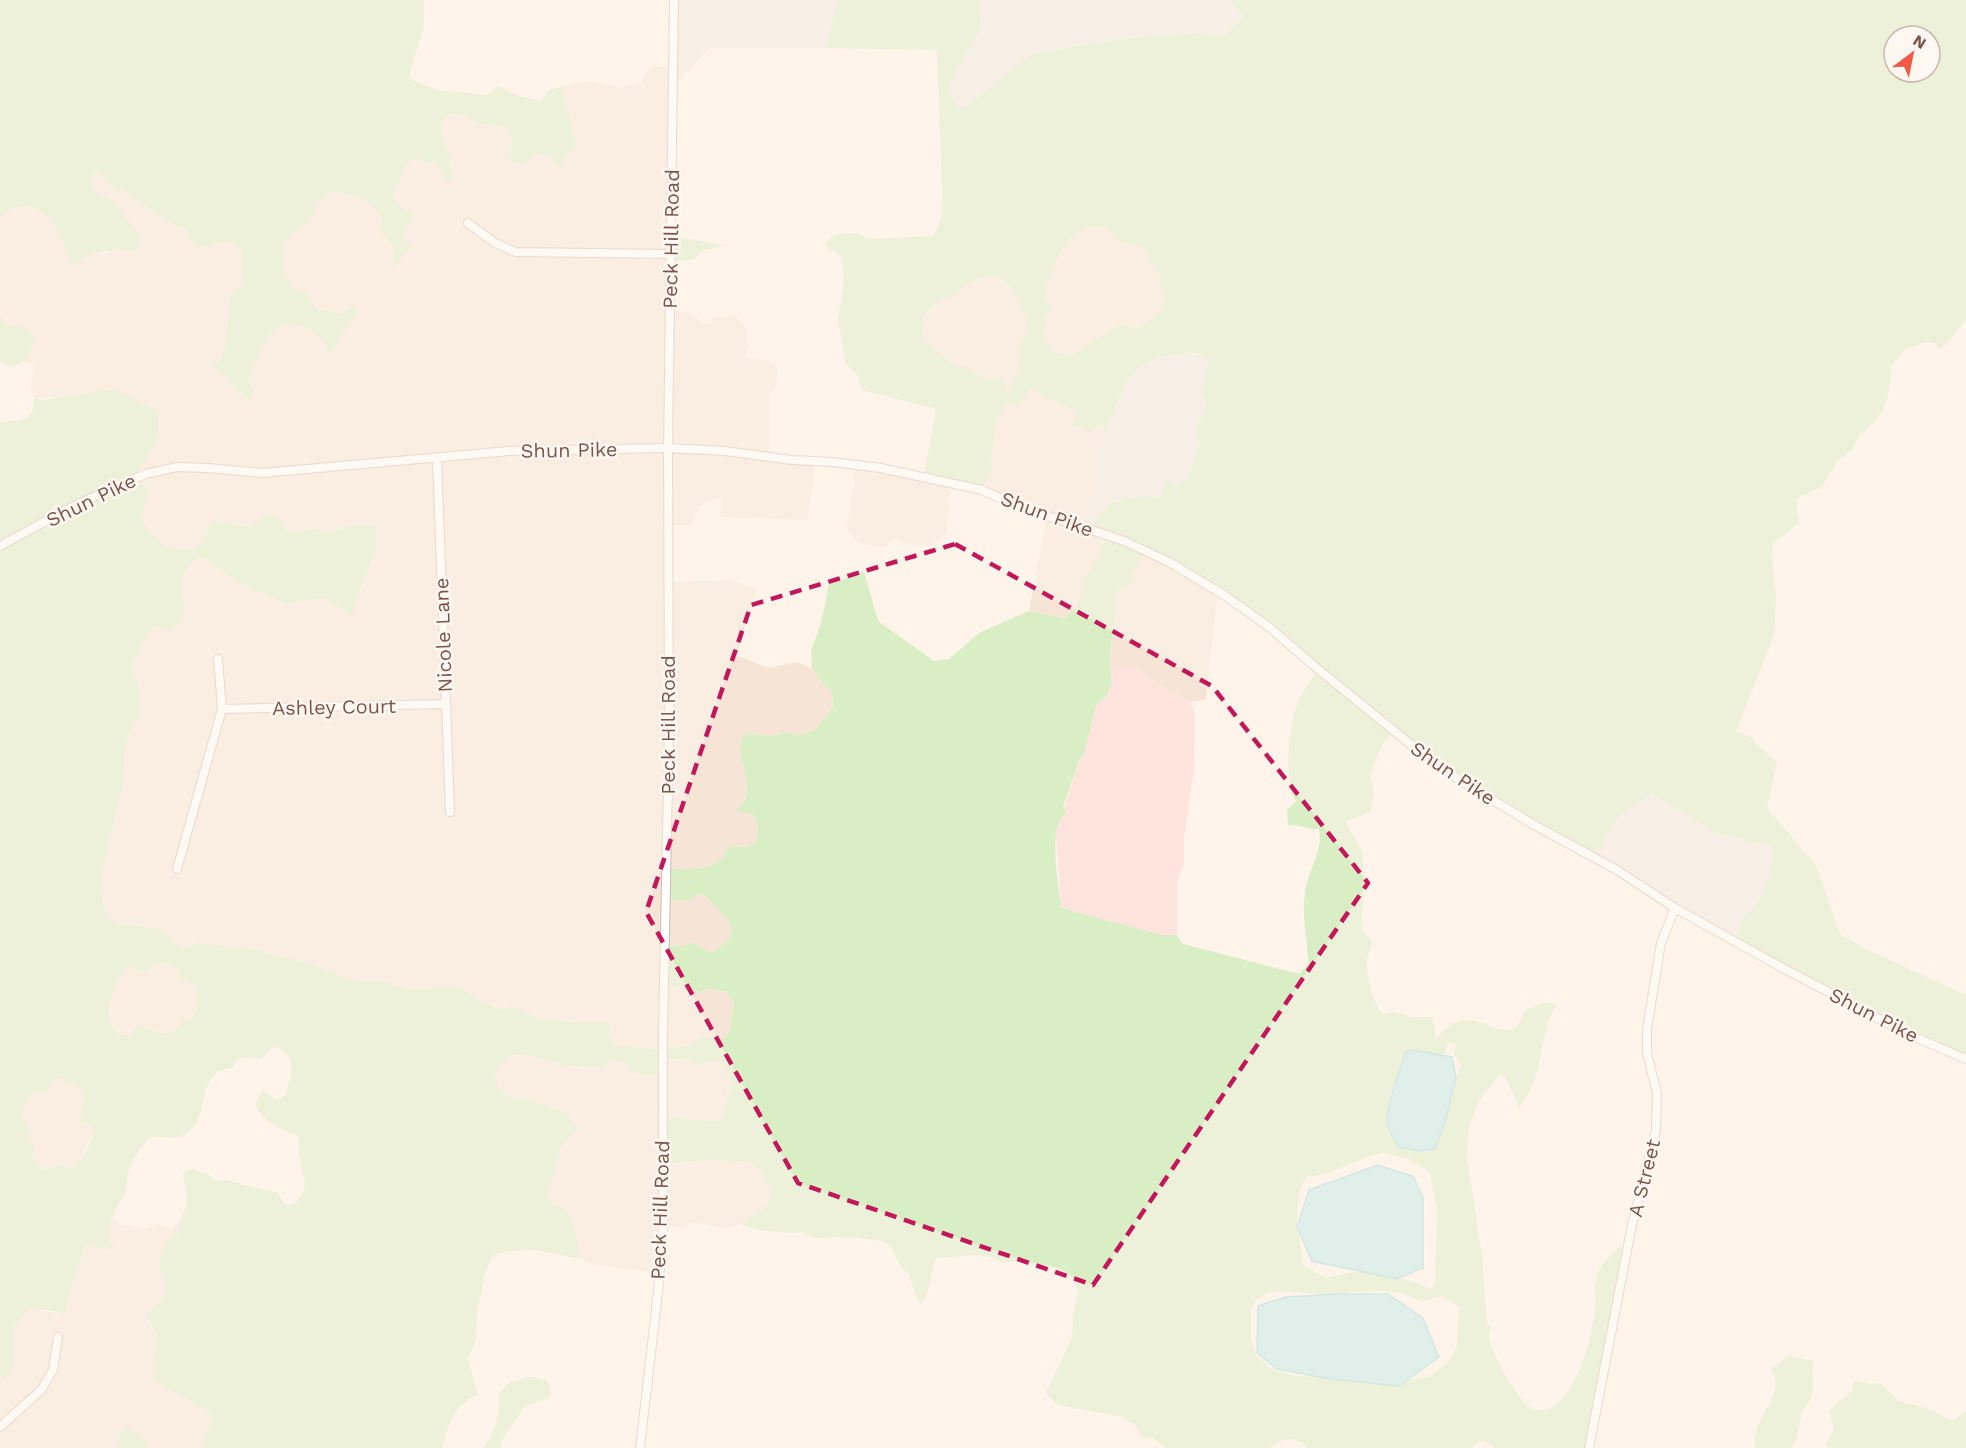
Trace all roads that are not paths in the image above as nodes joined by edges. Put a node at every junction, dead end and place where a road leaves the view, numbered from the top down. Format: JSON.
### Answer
{"nodes":[{"id":1,"x":674,"y":0,"type":"edge"},
{"id":2,"x":468,"y":223,"type":"dead end"},
{"id":3,"x":670,"y":254,"type":"junction"},
{"id":4,"x":668,"y":448,"type":"junction"},
{"id":5,"x":437,"y":458,"type":"junction"},
{"id":6,"x":0,"y":546,"type":"edge"},
{"id":7,"x":218,"y":659,"type":"dead end"},
{"id":8,"x":446,"y":705,"type":"junction"},
{"id":9,"x":222,"y":709,"type":"junction"},
{"id":10,"x":450,"y":812,"type":"dead end"},
{"id":11,"x":177,"y":869,"type":"dead end"},
{"id":12,"x":1675,"y":908,"type":"junction"},
{"id":13,"x":1966,"y":1059,"type":"edge"},
{"id":14,"x":58,"y":1337,"type":"dead end"},
{"id":15,"x":0,"y":1427,"type":"edge"},
{"id":16,"x":640,"y":1448,"type":"edge"},
{"id":17,"x":1589,"y":1448,"type":"edge"}],
"edges":[{"from":1,"to":3,"type":"street","name":"Peck Hill Road"},
{"from":2,"to":3,"type":"street"},
{"from":3,"to":4,"type":"street","name":"Peck Hill Road"},
{"from":4,"to":5,"type":"street","name":"Shun Pike"},
{"from":4,"to":12,"type":"street","name":"Shun Pike"},
{"from":4,"to":16,"type":"street","name":"Peck Hill Road"},
{"from":5,"to":6,"type":"street","name":"Shun Pike"},
{"from":5,"to":8,"type":"street","name":"Nicole Lane"},
{"from":7,"to":9,"type":"street"},
{"from":8,"to":9,"type":"street","name":"Ashley Court"},
{"from":8,"to":10,"type":"street","name":"Nicole Lane"},
{"from":9,"to":11,"type":"street"},
{"from":12,"to":13,"type":"street","name":"Shun Pike"},
{"from":12,"to":17,"type":"street","name":"A Street"},
{"from":14,"to":15,"type":"street"}]}
